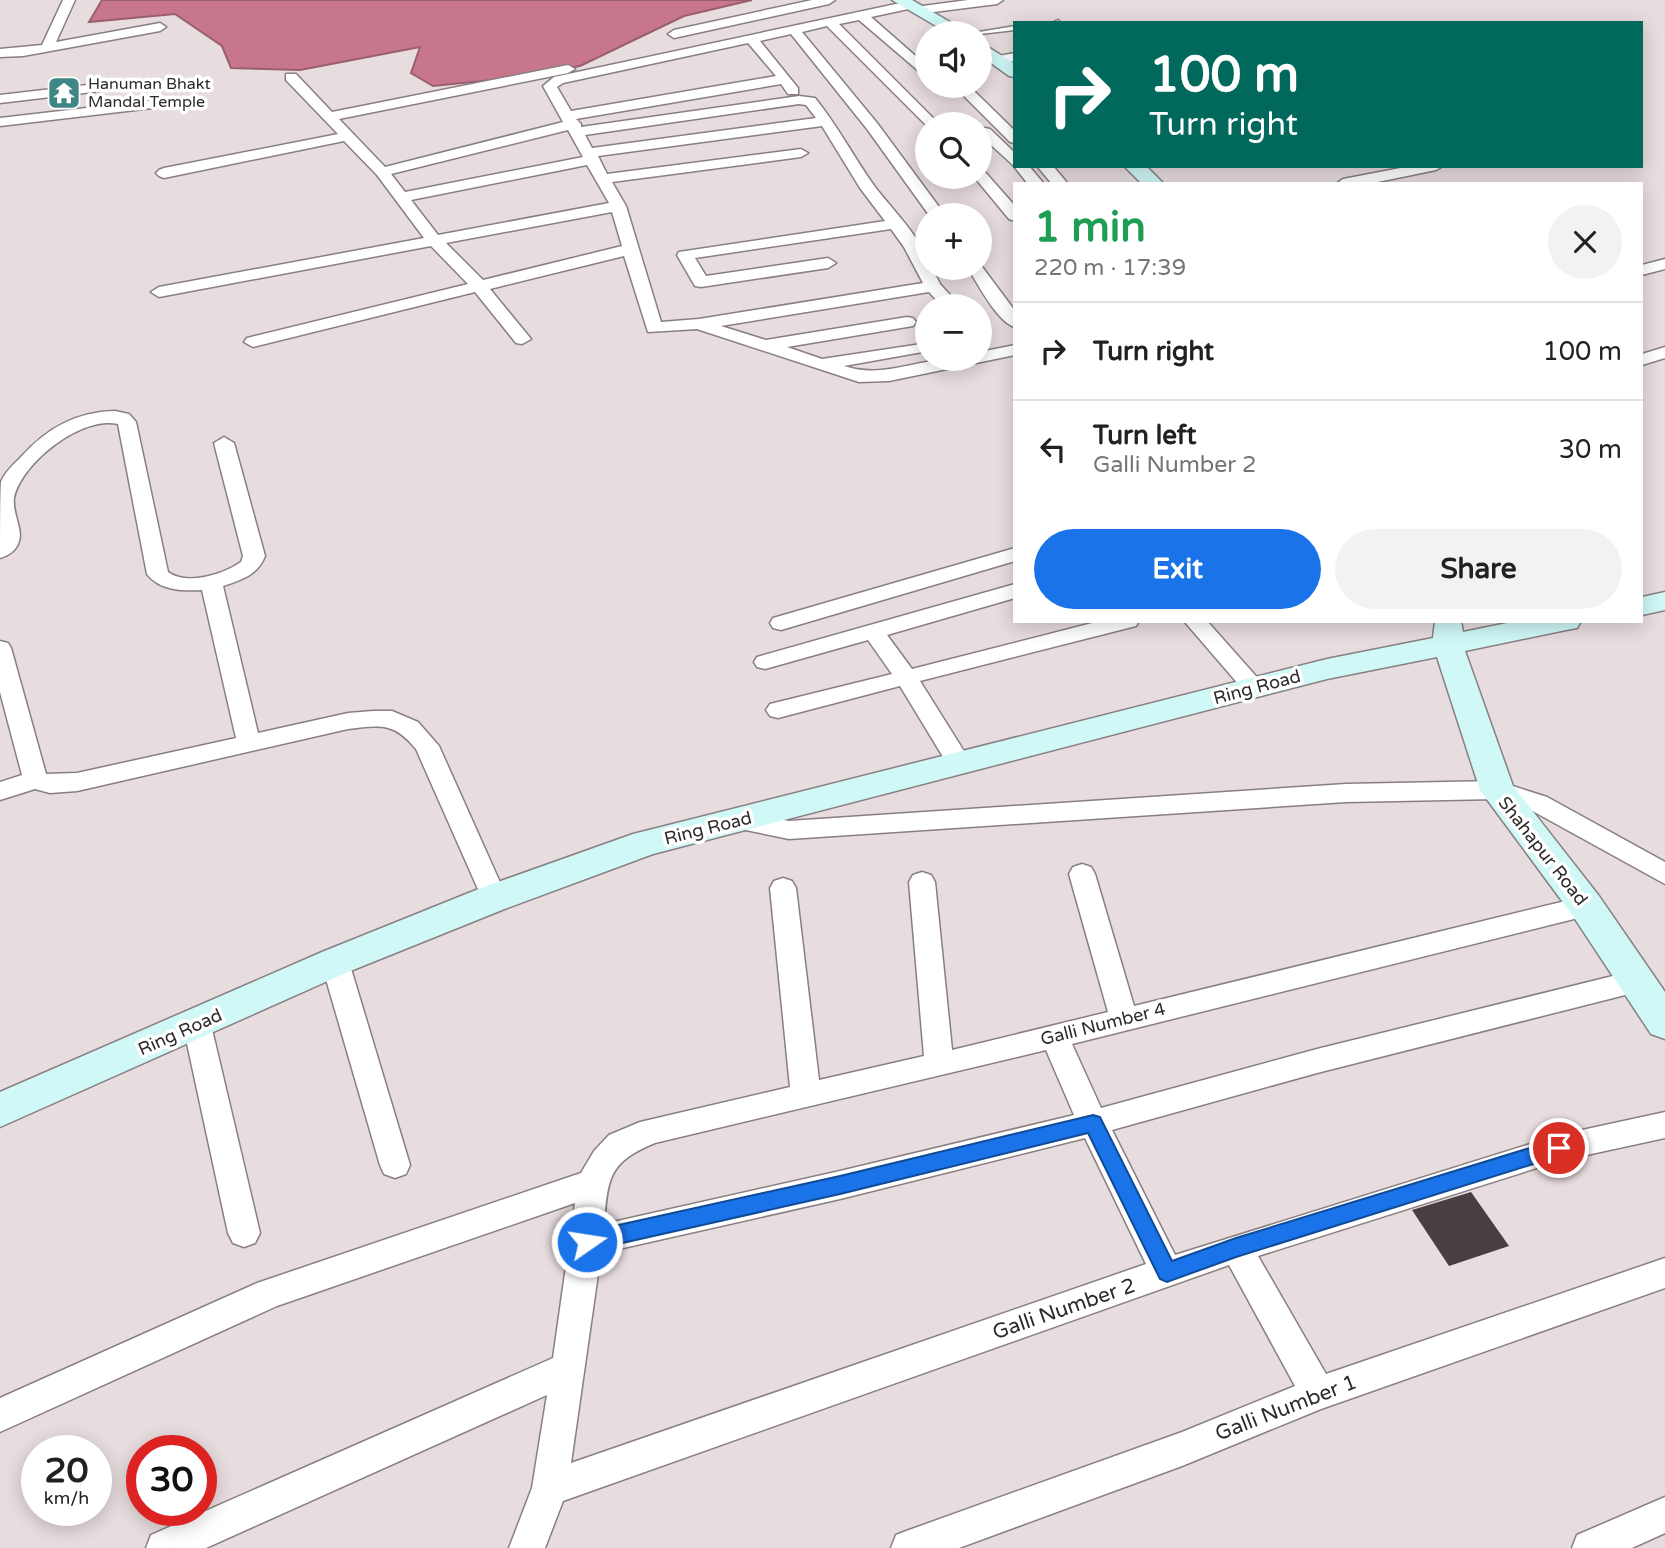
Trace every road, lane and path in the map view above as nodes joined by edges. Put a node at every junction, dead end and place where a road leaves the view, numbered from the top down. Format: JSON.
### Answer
{"nodes":[{"id":1,"x":69,"y":0,"type":"edge"},
{"id":2,"x":829,"y":0,"type":"edge"},
{"id":3,"x":997,"y":0,"type":"edge"},
{"id":4,"x":905,"y":4,"type":"edge"},
{"id":5,"x":867,"y":14,"type":"junction"},
{"id":6,"x":937,"y":21,"type":"edge"},
{"id":7,"x":830,"y":22,"type":"junction"},
{"id":8,"x":160,"y":27,"type":"dead end"},
{"id":9,"x":1013,"y":28,"type":"edge"},
{"id":10,"x":794,"y":30,"type":"junction"},
{"id":11,"x":992,"y":31,"type":"edge"},
{"id":12,"x":674,"y":34,"type":"dead end"},
{"id":13,"x":752,"y":40,"type":"junction"},
{"id":14,"x":915,"y":45,"type":"edge"},
{"id":15,"x":47,"y":48,"type":"junction"},
{"id":16,"x":0,"y":53,"type":"edge"},
{"id":17,"x":915,"y":62,"type":"edge"},
{"id":18,"x":291,"y":78,"type":"dead end"},
{"id":19,"x":784,"y":79,"type":"junction"},
{"id":20,"x":113,"y":86,"type":"dead end"},
{"id":21,"x":550,"y":86,"type":"junction"},
{"id":22,"x":973,"y":98,"type":"edge"},
{"id":23,"x":0,"y":99,"type":"edge"},
{"id":24,"x":799,"y":100,"type":"junction"},
{"id":25,"x":156,"y":104,"type":"dead end"},
{"id":26,"x":920,"y":112,"type":"edge"},
{"id":27,"x":571,"y":114,"type":"junction"},
{"id":28,"x":826,"y":121,"type":"junction"},
{"id":29,"x":0,"y":122,"type":"edge"},
{"id":30,"x":340,"y":126,"type":"junction"},
{"id":31,"x":1013,"y":137,"type":"edge"},
{"id":32,"x":992,"y":138,"type":"edge"},
{"id":33,"x":802,"y":152,"type":"dead end"},
{"id":34,"x":591,"y":156,"type":"junction"},
{"id":35,"x":1013,"y":160,"type":"edge"},
{"id":36,"x":1022,"y":168,"type":"edge"},
{"id":37,"x":1046,"y":168,"type":"edge"},
{"id":38,"x":1136,"y":168,"type":"edge"},
{"id":39,"x":1426,"y":168,"type":"edge"},
{"id":40,"x":382,"y":172,"type":"junction"},
{"id":41,"x":164,"y":173,"type":"dead end"},
{"id":42,"x":603,"y":179,"type":"junction"},
{"id":43,"x":1035,"y":182,"type":"edge"},
{"id":44,"x":1059,"y":182,"type":"edge"},
{"id":45,"x":1152,"y":182,"type":"edge"},
{"id":46,"x":1353,"y":182,"type":"edge"},
{"id":47,"x":991,"y":189,"type":"edge"},
{"id":48,"x":403,"y":197,"type":"junction"},
{"id":49,"x":928,"y":203,"type":"edge"},
{"id":50,"x":618,"y":206,"type":"junction"},
{"id":51,"x":1013,"y":214,"type":"edge"},
{"id":52,"x":894,"y":223,"type":"junction"},
{"id":53,"x":434,"y":240,"type":"junction"},
{"id":54,"x":631,"y":249,"type":"junction"},
{"id":55,"x":828,"y":263,"type":"dead end"},
{"id":56,"x":1665,"y":264,"type":"edge"},
{"id":57,"x":1643,"y":270,"type":"edge"},
{"id":58,"x":984,"y":280,"type":"edge"},
{"id":59,"x":479,"y":286,"type":"junction"},
{"id":60,"x":933,"y":286,"type":"junction"},
{"id":61,"x":159,"y":292,"type":"dead end"},
{"id":62,"x":940,"y":294,"type":"edge"},
{"id":63,"x":1013,"y":320,"type":"edge"},
{"id":64,"x":907,"y":322,"type":"dead end"},
{"id":65,"x":698,"y":324,"type":"junction"},
{"id":66,"x":522,"y":339,"type":"dead end"},
{"id":67,"x":253,"y":342,"type":"dead end"},
{"id":68,"x":768,"y":346,"type":"junction"},
{"id":69,"x":915,"y":349,"type":"edge"},
{"id":70,"x":1013,"y":350,"type":"edge"},
{"id":71,"x":1665,"y":352,"type":"edge"},
{"id":72,"x":992,"y":354,"type":"edge"},
{"id":73,"x":1643,"y":360,"type":"edge"},
{"id":74,"x":820,"y":365,"type":"junction"},
{"id":75,"x":915,"y":370,"type":"edge"},
{"id":76,"x":224,"y":443,"type":"dead end"},
{"id":77,"x":0,"y":552,"type":"edge"},
{"id":78,"x":1013,"y":555,"type":"edge"},
{"id":79,"x":211,"y":581,"type":"junction"},
{"id":80,"x":1013,"y":592,"type":"edge"},
{"id":81,"x":1665,"y":601,"type":"edge"},
{"id":82,"x":1643,"y":606,"type":"edge"},
{"id":83,"x":781,"y":623,"type":"dead end"},
{"id":84,"x":1120,"y":623,"type":"edge"},
{"id":85,"x":1197,"y":623,"type":"edge"},
{"id":86,"x":1546,"y":623,"type":"edge"},
{"id":87,"x":874,"y":633,"type":"junction"},
{"id":88,"x":1448,"y":633,"type":"edge"},
{"id":89,"x":0,"y":648,"type":"edge"},
{"id":90,"x":765,"y":662,"type":"dead end"},
{"id":91,"x":906,"y":677,"type":"junction"},
{"id":92,"x":1254,"y":688,"type":"junction"},
{"id":93,"x":778,"y":710,"type":"dead end"},
{"id":94,"x":249,"y":744,"type":"junction"},
{"id":95,"x":960,"y":764,"type":"junction"},
{"id":96,"x":36,"y":780,"type":"junction"},
{"id":97,"x":1497,"y":790,"type":"junction"},
{"id":98,"x":0,"y":791,"type":"edge"},
{"id":99,"x":740,"y":821,"type":"junction"},
{"id":100,"x":1082,"y":874,"type":"dead end"},
{"id":101,"x":1665,"y":874,"type":"edge"},
{"id":102,"x":922,"y":882,"type":"dead end"},
{"id":103,"x":783,"y":888,"type":"dead end"},
{"id":104,"x":494,"y":898,"type":"junction"},
{"id":105,"x":1586,"y":906,"type":"junction"},
{"id":106,"x":335,"y":962,"type":"junction"},
{"id":107,"x":1637,"y":981,"type":"junction"},
{"id":108,"x":1124,"y":1019,"type":"junction"},
{"id":109,"x":1665,"y":1023,"type":"edge"},
{"id":110,"x":197,"y":1025,"type":"junction"},
{"id":111,"x":1054,"y":1036,"type":"junction"},
{"id":112,"x":939,"y":1065,"type":"junction"},
{"id":113,"x":806,"y":1095,"type":"junction"},
{"id":114,"x":0,"y":1110,"type":"edge"},
{"id":115,"x":1093,"y":1123,"type":"junction"},
{"id":116,"x":1665,"y":1125,"type":"edge"},
{"id":117,"x":394,"y":1165,"type":"dead end"},
{"id":118,"x":592,"y":1183,"type":"junction"},
{"id":119,"x":244,"y":1233,"type":"dead end"},
{"id":120,"x":587,"y":1242,"type":"junction"},
{"id":121,"x":1236,"y":1248,"type":"junction"},
{"id":122,"x":1167,"y":1273,"type":"junction"},
{"id":123,"x":1665,"y":1273,"type":"edge"},
{"id":124,"x":569,"y":1368,"type":"junction"},
{"id":125,"x":1318,"y":1393,"type":"junction"},
{"id":126,"x":0,"y":1415,"type":"edge"},
{"id":127,"x":550,"y":1489,"type":"junction"},
{"id":128,"x":1665,"y":1515,"type":"edge"},
{"id":129,"x":164,"y":1548,"type":"edge"},
{"id":130,"x":527,"y":1548,"type":"edge"},
{"id":131,"x":909,"y":1548,"type":"edge"},
{"id":132,"x":1590,"y":1548,"type":"edge"}],
"edges":[{"from":1,"to":15,"type":"street"},
{"from":2,"to":12,"type":"street"},
{"from":3,"to":4,"type":"street"},
{"from":4,"to":5,"type":"street"},
{"from":4,"to":6,"type":"main road"},
{"from":4,"to":30,"type":"street"},
{"from":5,"to":7,"type":"street"},
{"from":5,"to":14,"type":"street"},
{"from":5,"to":17,"type":"street"},
{"from":7,"to":10,"type":"street"},
{"from":7,"to":26,"type":"street"},
{"from":8,"to":15,"type":"street"},
{"from":9,"to":11,"type":"lane"},
{"from":10,"to":13,"type":"street"},
{"from":10,"to":49,"type":"street"},
{"from":13,"to":19,"type":"street"},
{"from":13,"to":21,"type":"street"},
{"from":15,"to":16,"type":"street"},
{"from":18,"to":30,"type":"street"},
{"from":19,"to":24,"type":"street"},
{"from":19,"to":27,"type":"street"},
{"from":20,"to":23,"type":"street"},
{"from":21,"to":27,"type":"street"},
{"from":21,"to":30,"type":"street"},
{"from":22,"to":31,"type":"street"},
{"from":24,"to":27,"type":"street"},
{"from":24,"to":28,"type":"street"},
{"from":25,"to":29,"type":"street"},
{"from":27,"to":34,"type":"street"},
{"from":27,"to":40,"type":"street"},
{"from":28,"to":34,"type":"street"},
{"from":28,"to":52,"type":"street"},
{"from":30,"to":40,"type":"street"},
{"from":30,"to":41,"type":"street"},
{"from":32,"to":35,"type":"street"},
{"from":33,"to":42,"type":"street"},
{"from":34,"to":42,"type":"street"},
{"from":34,"to":48,"type":"street"},
{"from":36,"to":43,"type":"street"},
{"from":37,"to":44,"type":"street"},
{"from":38,"to":45,"type":"main road"},
{"from":39,"to":46,"type":"street"},
{"from":40,"to":48,"type":"street"},
{"from":42,"to":50,"type":"street"},
{"from":47,"to":51,"type":"street"},
{"from":48,"to":53,"type":"street"},
{"from":50,"to":53,"type":"street"},
{"from":50,"to":54,"type":"street"},
{"from":52,"to":55,"type":"street"},
{"from":52,"to":60,"type":"street"},
{"from":53,"to":59,"type":"street"},
{"from":53,"to":61,"type":"street"},
{"from":54,"to":59,"type":"street"},
{"from":54,"to":65,"type":"street"},
{"from":56,"to":57,"type":"street"},
{"from":58,"to":63,"type":"street"},
{"from":59,"to":66,"type":"street"},
{"from":59,"to":67,"type":"street"},
{"from":60,"to":62,"type":"street"},
{"from":60,"to":65,"type":"street"},
{"from":64,"to":68,"type":"street"},
{"from":65,"to":68,"type":"street"},
{"from":68,"to":74,"type":"street"},
{"from":69,"to":74,"type":"street"},
{"from":70,"to":72,"type":"street"},
{"from":71,"to":73,"type":"street"},
{"from":74,"to":75,"type":"street"},
{"from":76,"to":79,"type":"street"},
{"from":77,"to":79,"type":"street"},
{"from":78,"to":83,"type":"street"},
{"from":79,"to":94,"type":"street"},
{"from":80,"to":87,"type":"street"},
{"from":81,"to":82,"type":"main road"},
{"from":84,"to":91,"type":"street"},
{"from":85,"to":92,"type":"street"},
{"from":86,"to":88,"type":"main road","name":"Ring Road"},
{"from":87,"to":90,"type":"street"},
{"from":87,"to":91,"type":"street"},
{"from":88,"to":92,"type":"main road","name":"Ring Road"},
{"from":88,"to":97,"type":"main road","name":"Shahapur Road"},
{"from":89,"to":96,"type":"street"},
{"from":91,"to":93,"type":"street"},
{"from":91,"to":95,"type":"street"},
{"from":92,"to":95,"type":"main road","name":"Ring Road"},
{"from":94,"to":96,"type":"street"},
{"from":94,"to":104,"type":"street"},
{"from":95,"to":99,"type":"main road","name":"Ring Road"},
{"from":96,"to":98,"type":"street"},
{"from":97,"to":99,"type":"street"},
{"from":97,"to":101,"type":"street"},
{"from":97,"to":105,"type":"main road","name":"Shahapur Road"},
{"from":99,"to":104,"type":"main road","name":"Ring Road"},
{"from":100,"to":108,"type":"street"},
{"from":102,"to":112,"type":"street"},
{"from":103,"to":113,"type":"street"},
{"from":104,"to":106,"type":"main road","name":"Ring Road"},
{"from":105,"to":107,"type":"main road","name":"Shahapur Road"},
{"from":105,"to":108,"type":"street","name":"Galli Number 4"},
{"from":106,"to":110,"type":"main road","name":"Ring Road"},
{"from":106,"to":117,"type":"street"},
{"from":107,"to":109,"type":"main road","name":"Shahapur Road"},
{"from":107,"to":115,"type":"street"},
{"from":108,"to":111,"type":"street","name":"Galli Number 4"},
{"from":110,"to":114,"type":"main road","name":"Ring Road"},
{"from":110,"to":119,"type":"street"},
{"from":111,"to":112,"type":"street","name":"Galli Number 4"},
{"from":111,"to":115,"type":"street"},
{"from":112,"to":113,"type":"street","name":"Galli Number 4"},
{"from":113,"to":118,"type":"street","name":"Galli Number 4"},
{"from":115,"to":120,"type":"street"},
{"from":115,"to":122,"type":"street"},
{"from":116,"to":121,"type":"street","name":"Galli Number 2"},
{"from":118,"to":120,"type":"street"},
{"from":118,"to":126,"type":"street"},
{"from":120,"to":124,"type":"street"},
{"from":121,"to":122,"type":"street","name":"Galli Number 2"},
{"from":121,"to":125,"type":"street"},
{"from":122,"to":127,"type":"street","name":"Galli Number 2"},
{"from":123,"to":125,"type":"street","name":"Galli Number 1"},
{"from":124,"to":127,"type":"street"},
{"from":124,"to":129,"type":"street"},
{"from":125,"to":131,"type":"street","name":"Galli Number 1"},
{"from":127,"to":130,"type":"street"},
{"from":128,"to":132,"type":"street"}]}
